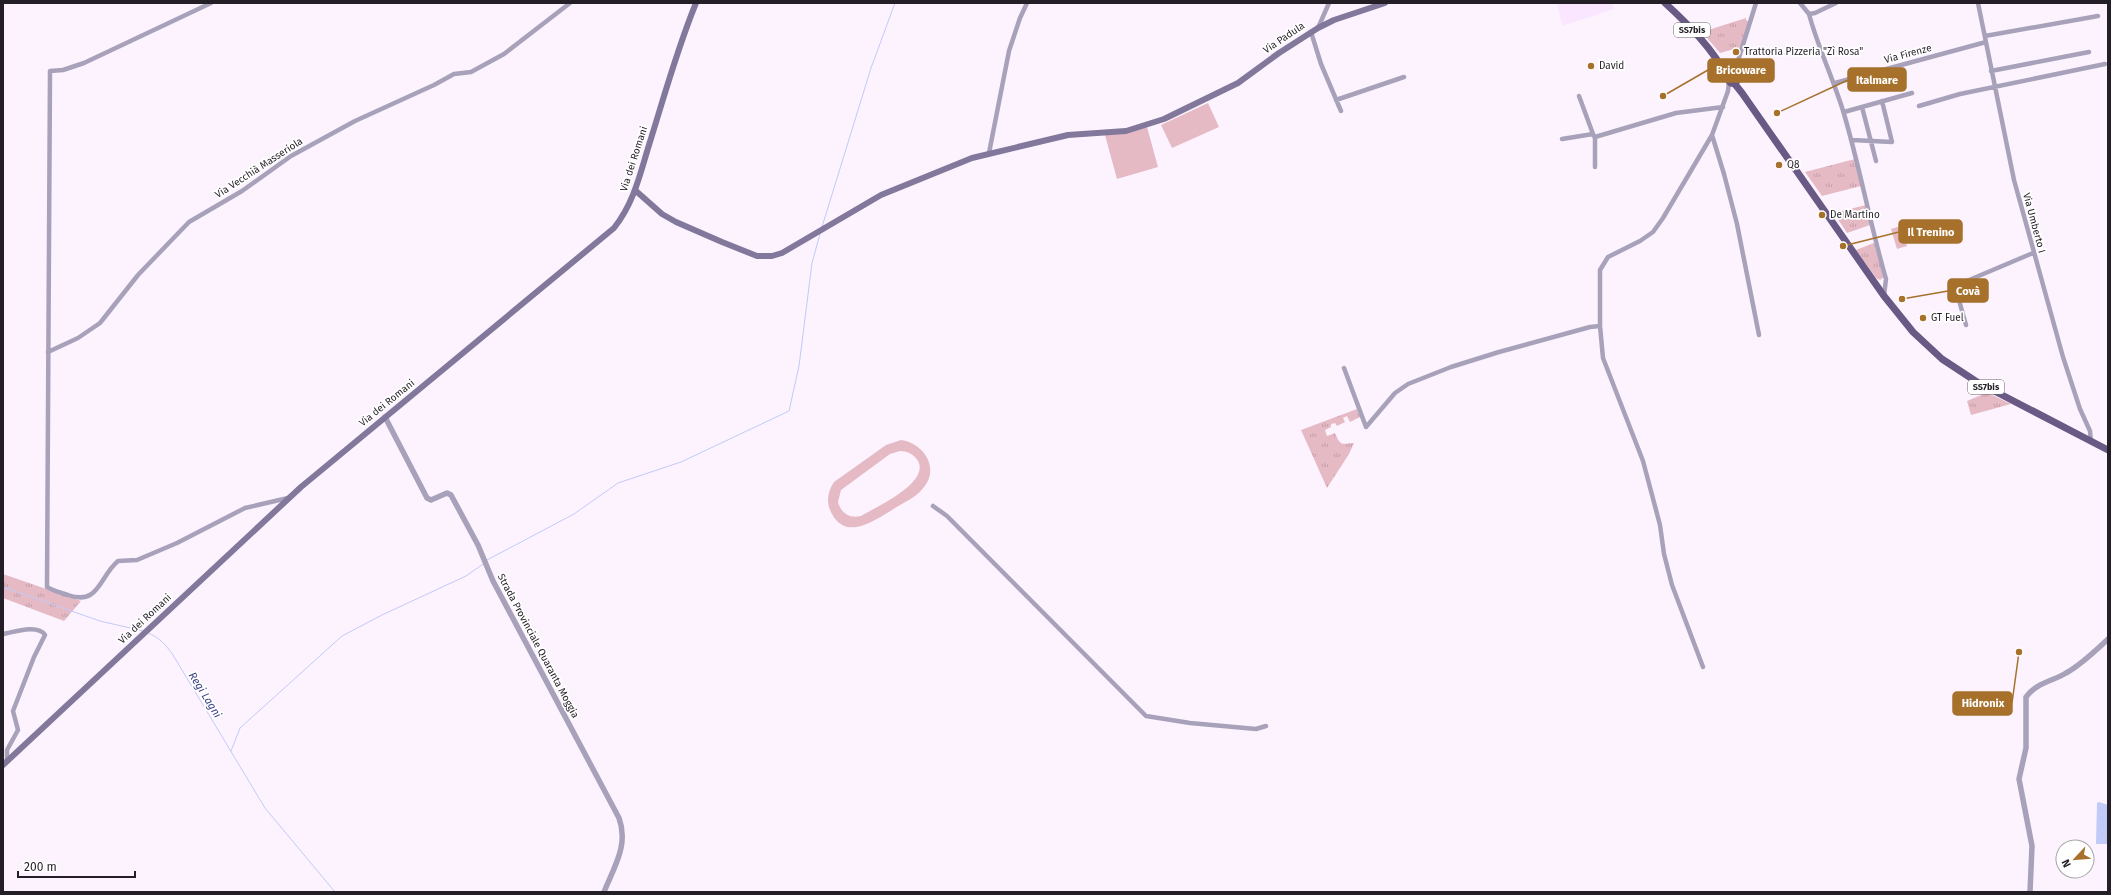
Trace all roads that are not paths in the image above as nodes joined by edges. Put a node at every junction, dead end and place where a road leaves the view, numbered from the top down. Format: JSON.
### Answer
{"nodes":[{"id":1,"x":211,"y":3,"type":"edge"},
{"id":2,"x":570,"y":3,"type":"edge"},
{"id":3,"x":696,"y":3,"type":"edge"},
{"id":4,"x":1027,"y":3,"type":"edge"},
{"id":5,"x":1329,"y":3,"type":"edge"},
{"id":6,"x":1385,"y":3,"type":"edge"},
{"id":7,"x":1665,"y":3,"type":"edge"},
{"id":8,"x":1756,"y":3,"type":"edge"},
{"id":9,"x":1800,"y":3,"type":"edge"},
{"id":10,"x":1836,"y":3,"type":"edge"},
{"id":11,"x":1978,"y":3,"type":"edge"},
{"id":12,"x":1809,"y":14,"type":"junction"},
{"id":13,"x":2098,"y":16,"type":"dead end"},
{"id":14,"x":1318,"y":28,"type":"junction"},
{"id":15,"x":1311,"y":32,"type":"junction"},
{"id":16,"x":1984,"y":36,"type":"junction"},
{"id":17,"x":1986,"y":42,"type":"junction"},
{"id":18,"x":2089,"y":52,"type":"dead end"},
{"id":19,"x":2105,"y":64,"type":"dead end"},
{"id":20,"x":1991,"y":71,"type":"junction"},
{"id":21,"x":1404,"y":77,"type":"dead end"},
{"id":22,"x":1733,"y":79,"type":"junction"},
{"id":23,"x":1835,"y":83,"type":"junction"},
{"id":24,"x":1995,"y":87,"type":"junction"},
{"id":25,"x":1728,"y":91,"type":"junction"},
{"id":26,"x":1741,"y":92,"type":"junction"},
{"id":27,"x":1912,"y":93,"type":"dead end"},
{"id":28,"x":1580,"y":96,"type":"dead end"},
{"id":29,"x":1336,"y":100,"type":"junction"},
{"id":30,"x":1882,"y":101,"type":"junction"},
{"id":31,"x":1723,"y":106,"type":"junction"},
{"id":32,"x":1919,"y":106,"type":"dead end"},
{"id":33,"x":1862,"y":107,"type":"junction"},
{"id":34,"x":1341,"y":111,"type":"dead end"},
{"id":35,"x":1844,"y":112,"type":"junction"},
{"id":36,"x":1594,"y":136,"type":"junction"},
{"id":37,"x":1712,"y":136,"type":"junction"},
{"id":38,"x":1562,"y":139,"type":"dead end"},
{"id":39,"x":1852,"y":140,"type":"junction"},
{"id":40,"x":1871,"y":141,"type":"junction"},
{"id":41,"x":989,"y":153,"type":"junction"},
{"id":42,"x":1876,"y":161,"type":"dead end"},
{"id":43,"x":1595,"y":167,"type":"dead end"},
{"id":44,"x":636,"y":191,"type":"junction"},
{"id":45,"x":2033,"y":253,"type":"junction"},
{"id":46,"x":1884,"y":296,"type":"junction"},
{"id":47,"x":1966,"y":325,"type":"dead end"},
{"id":48,"x":1600,"y":326,"type":"junction"},
{"id":49,"x":1759,"y":335,"type":"dead end"},
{"id":50,"x":48,"y":352,"type":"junction"},
{"id":51,"x":1344,"y":368,"type":"dead end"},
{"id":52,"x":385,"y":417,"type":"junction"},
{"id":53,"x":2090,"y":442,"type":"junction"},
{"id":54,"x":2108,"y":450,"type":"edge"},
{"id":55,"x":288,"y":498,"type":"junction"},
{"id":56,"x":933,"y":506,"type":"dead end"},
{"id":57,"x":3,"y":634,"type":"edge"},
{"id":58,"x":2108,"y":639,"type":"edge"},
{"id":59,"x":1703,"y":667,"type":"dead end"},
{"id":60,"x":1266,"y":726,"type":"dead end"},
{"id":61,"x":5,"y":763,"type":"edge"},
{"id":62,"x":604,"y":892,"type":"edge"},
{"id":63,"x":2030,"y":892,"type":"edge"}],
"edges":[{"from":1,"to":50,"type":"street"},
{"from":2,"to":50,"type":"street","name":"Via Vecchià Masseriola"},
{"from":3,"to":44,"type":"main road","name":"Via dei Romani"},
{"from":4,"to":41,"type":"street"},
{"from":5,"to":14,"type":"street","name":"Via Padula"},
{"from":6,"to":14,"type":"main road","name":"Via Padula"},
{"from":7,"to":22,"type":"main road","number":"SS7bis"},
{"from":8,"to":22,"type":"street"},
{"from":9,"to":12,"type":"street"},
{"from":10,"to":12,"type":"street"},
{"from":11,"to":16,"type":"street","name":"Via Umberto I"},
{"from":12,"to":23,"type":"street"},
{"from":13,"to":16,"type":"street"},
{"from":14,"to":15,"type":"main road","name":"Via Padula"},
{"from":15,"to":29,"type":"street"},
{"from":15,"to":41,"type":"main road","name":"Via Padula"},
{"from":16,"to":17,"type":"street","name":"Via Umberto I"},
{"from":17,"to":20,"type":"street","name":"Via Umberto I"},
{"from":17,"to":23,"type":"street","name":"Via Firenze"},
{"from":18,"to":20,"type":"street"},
{"from":19,"to":24,"type":"street"},
{"from":20,"to":24,"type":"street","name":"Via Umberto I"},
{"from":21,"to":29,"type":"street"},
{"from":22,"to":25,"type":"street"},
{"from":22,"to":26,"type":"main road","number":"SS7bis"},
{"from":23,"to":35,"type":"street"},
{"from":24,"to":32,"type":"street"},
{"from":24,"to":45,"type":"street","name":"Via Umberto I"},
{"from":25,"to":26,"type":"street"},
{"from":25,"to":31,"type":"street"},
{"from":26,"to":46,"type":"main road","number":"SS7bis"},
{"from":27,"to":30,"type":"street"},
{"from":28,"to":36,"type":"street"},
{"from":29,"to":34,"type":"street"},
{"from":30,"to":33,"type":"street"},
{"from":30,"to":40,"type":"street"},
{"from":31,"to":36,"type":"street"},
{"from":31,"to":37,"type":"street"},
{"from":33,"to":35,"type":"street"},
{"from":33,"to":40,"type":"street"},
{"from":35,"to":39,"type":"street"},
{"from":36,"to":38,"type":"street"},
{"from":36,"to":43,"type":"street"},
{"from":37,"to":48,"type":"street"},
{"from":37,"to":49,"type":"street"},
{"from":39,"to":40,"type":"street"},
{"from":39,"to":46,"type":"street"},
{"from":40,"to":42,"type":"street"},
{"from":41,"to":44,"type":"main road","name":"Via Padula"},
{"from":44,"to":52,"type":"main road","name":"Via dei Romani"},
{"from":45,"to":47,"type":"street"},
{"from":45,"to":53,"type":"street","name":"Via Umberto I"},
{"from":46,"to":53,"type":"main road","number":"SS7bis"},
{"from":48,"to":51,"type":"street"},
{"from":48,"to":59,"type":"street"},
{"from":50,"to":55,"type":"street"},
{"from":52,"to":55,"type":"main road","name":"Via dei Romani"},
{"from":52,"to":62,"type":"street","name":"Strada Provinciale Quaranta Moggia"},
{"from":53,"to":54,"type":"main road","number":"SS7bis"},
{"from":55,"to":61,"type":"main road","name":"Via dei Romani"},
{"from":56,"to":60,"type":"street"},
{"from":57,"to":61,"type":"street"},
{"from":58,"to":63,"type":"street"}]}
